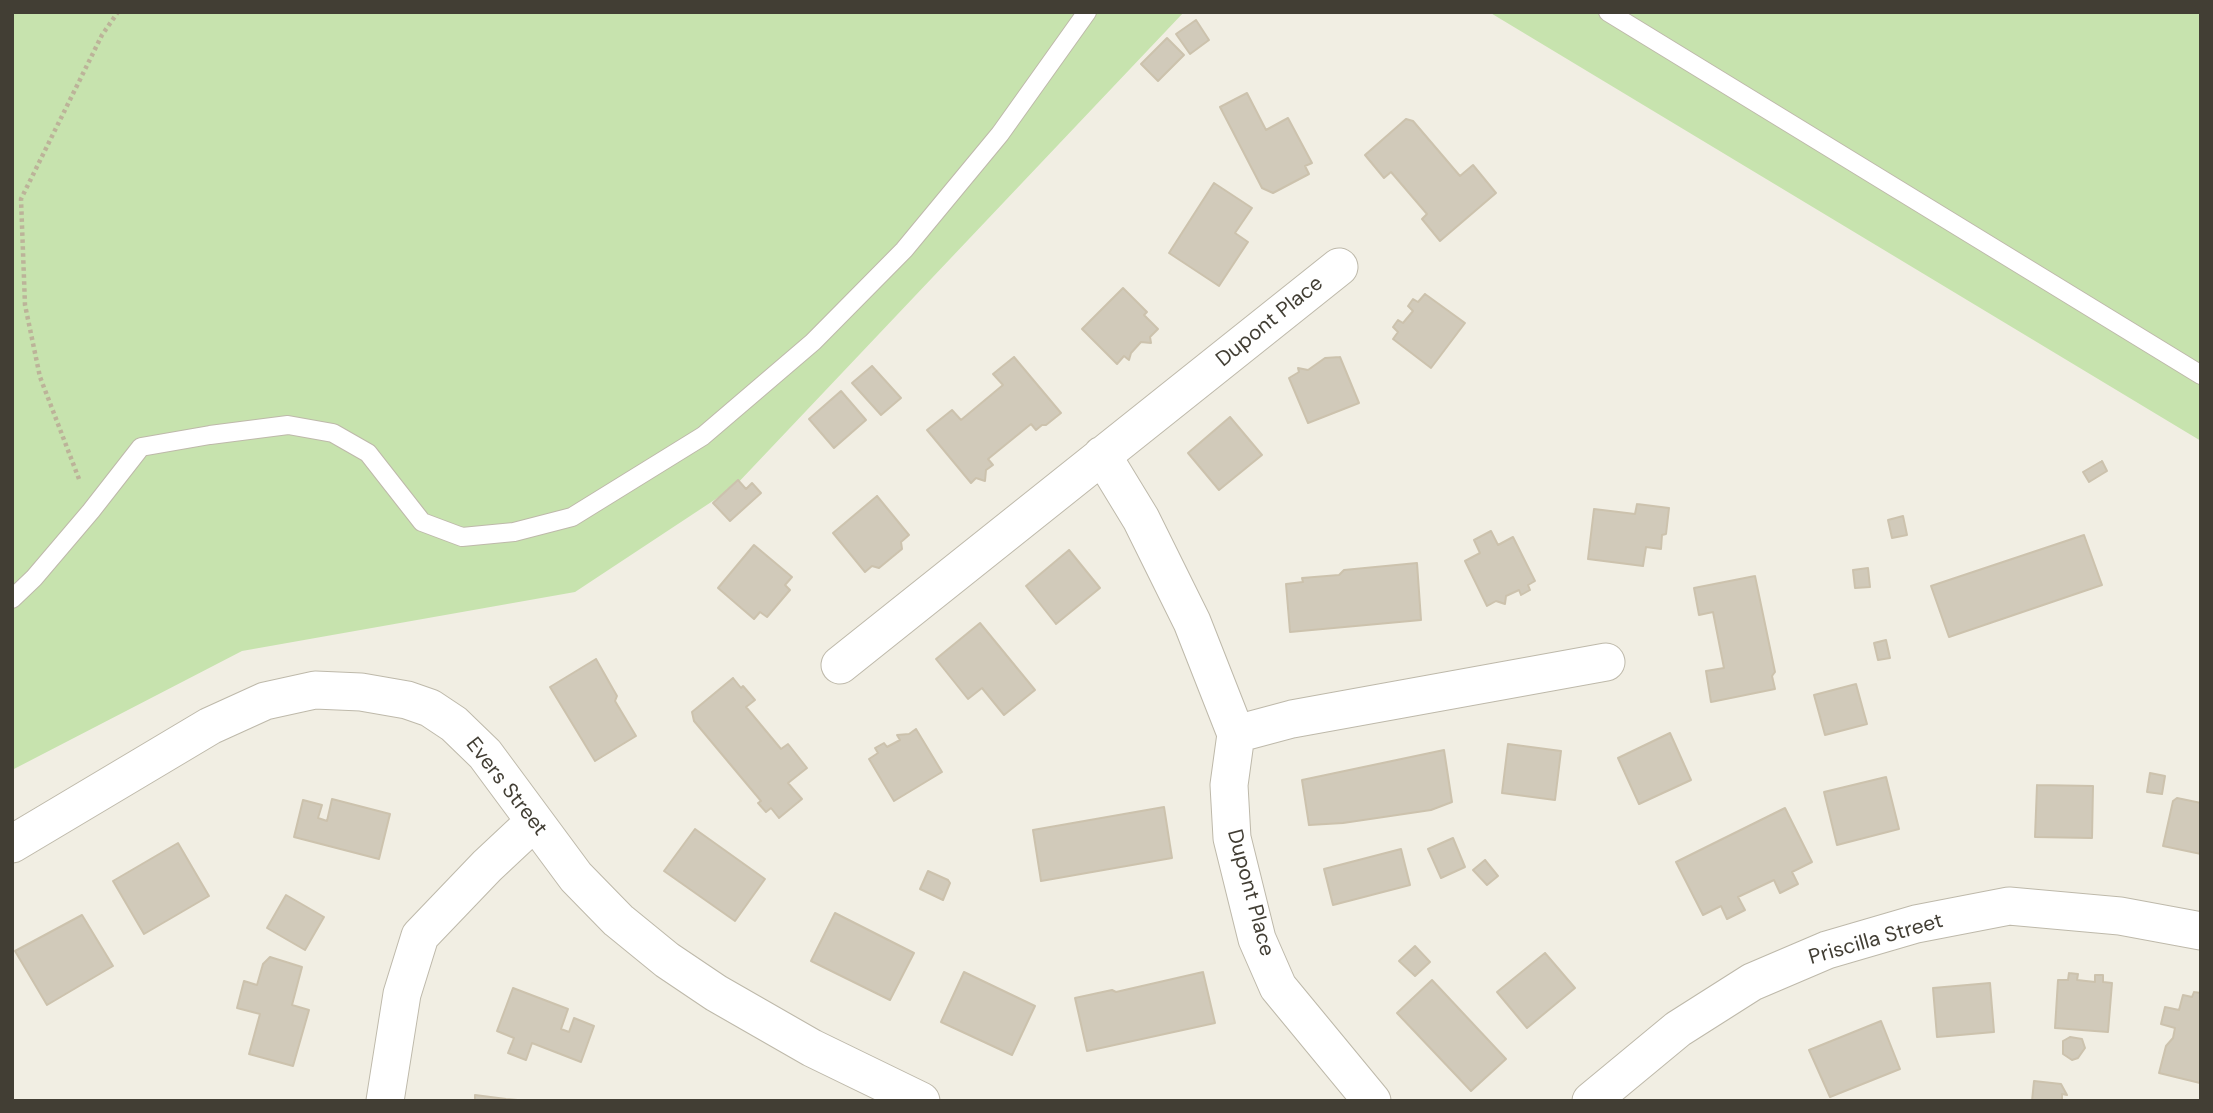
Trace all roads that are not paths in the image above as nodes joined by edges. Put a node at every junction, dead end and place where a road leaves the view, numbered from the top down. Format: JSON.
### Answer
{"nodes":[{"id":1,"x":1087,"y":12,"type":"edge"},
{"id":2,"x":1608,"y":12,"type":"edge"},
{"id":3,"x":1339,"y":267,"type":"dead end"},
{"id":4,"x":2201,"y":375,"type":"edge"},
{"id":5,"x":1102,"y":456,"type":"junction"},
{"id":6,"x":12,"y":600,"type":"edge"},
{"id":7,"x":1606,"y":662,"type":"dead end"},
{"id":8,"x":840,"y":665,"type":"dead end"},
{"id":9,"x":1236,"y":734,"type":"junction"},
{"id":10,"x":534,"y":822,"type":"junction"},
{"id":11,"x":12,"y":844,"type":"edge"},
{"id":12,"x":2201,"y":931,"type":"edge"},
{"id":13,"x":385,"y":1101,"type":"edge"},
{"id":14,"x":921,"y":1101,"type":"edge"},
{"id":15,"x":1372,"y":1101,"type":"edge"},
{"id":16,"x":1591,"y":1101,"type":"edge"}],
"edges":[{"from":1,"to":6,"type":"lane"},
{"from":2,"to":4,"type":"lane"},
{"from":3,"to":5,"type":"street","name":"Dupont Place"},
{"from":5,"to":8,"type":"street","name":"Dupont Place"},
{"from":5,"to":9,"type":"street","name":"Dupont Place"},
{"from":7,"to":9,"type":"street"},
{"from":9,"to":15,"type":"street","name":"Dupont Place"},
{"from":10,"to":11,"type":"street","name":"Evers Street"},
{"from":10,"to":13,"type":"street"},
{"from":10,"to":14,"type":"street","name":"Evers Street"},
{"from":12,"to":16,"type":"street","name":"Priscilla Street"}]}
